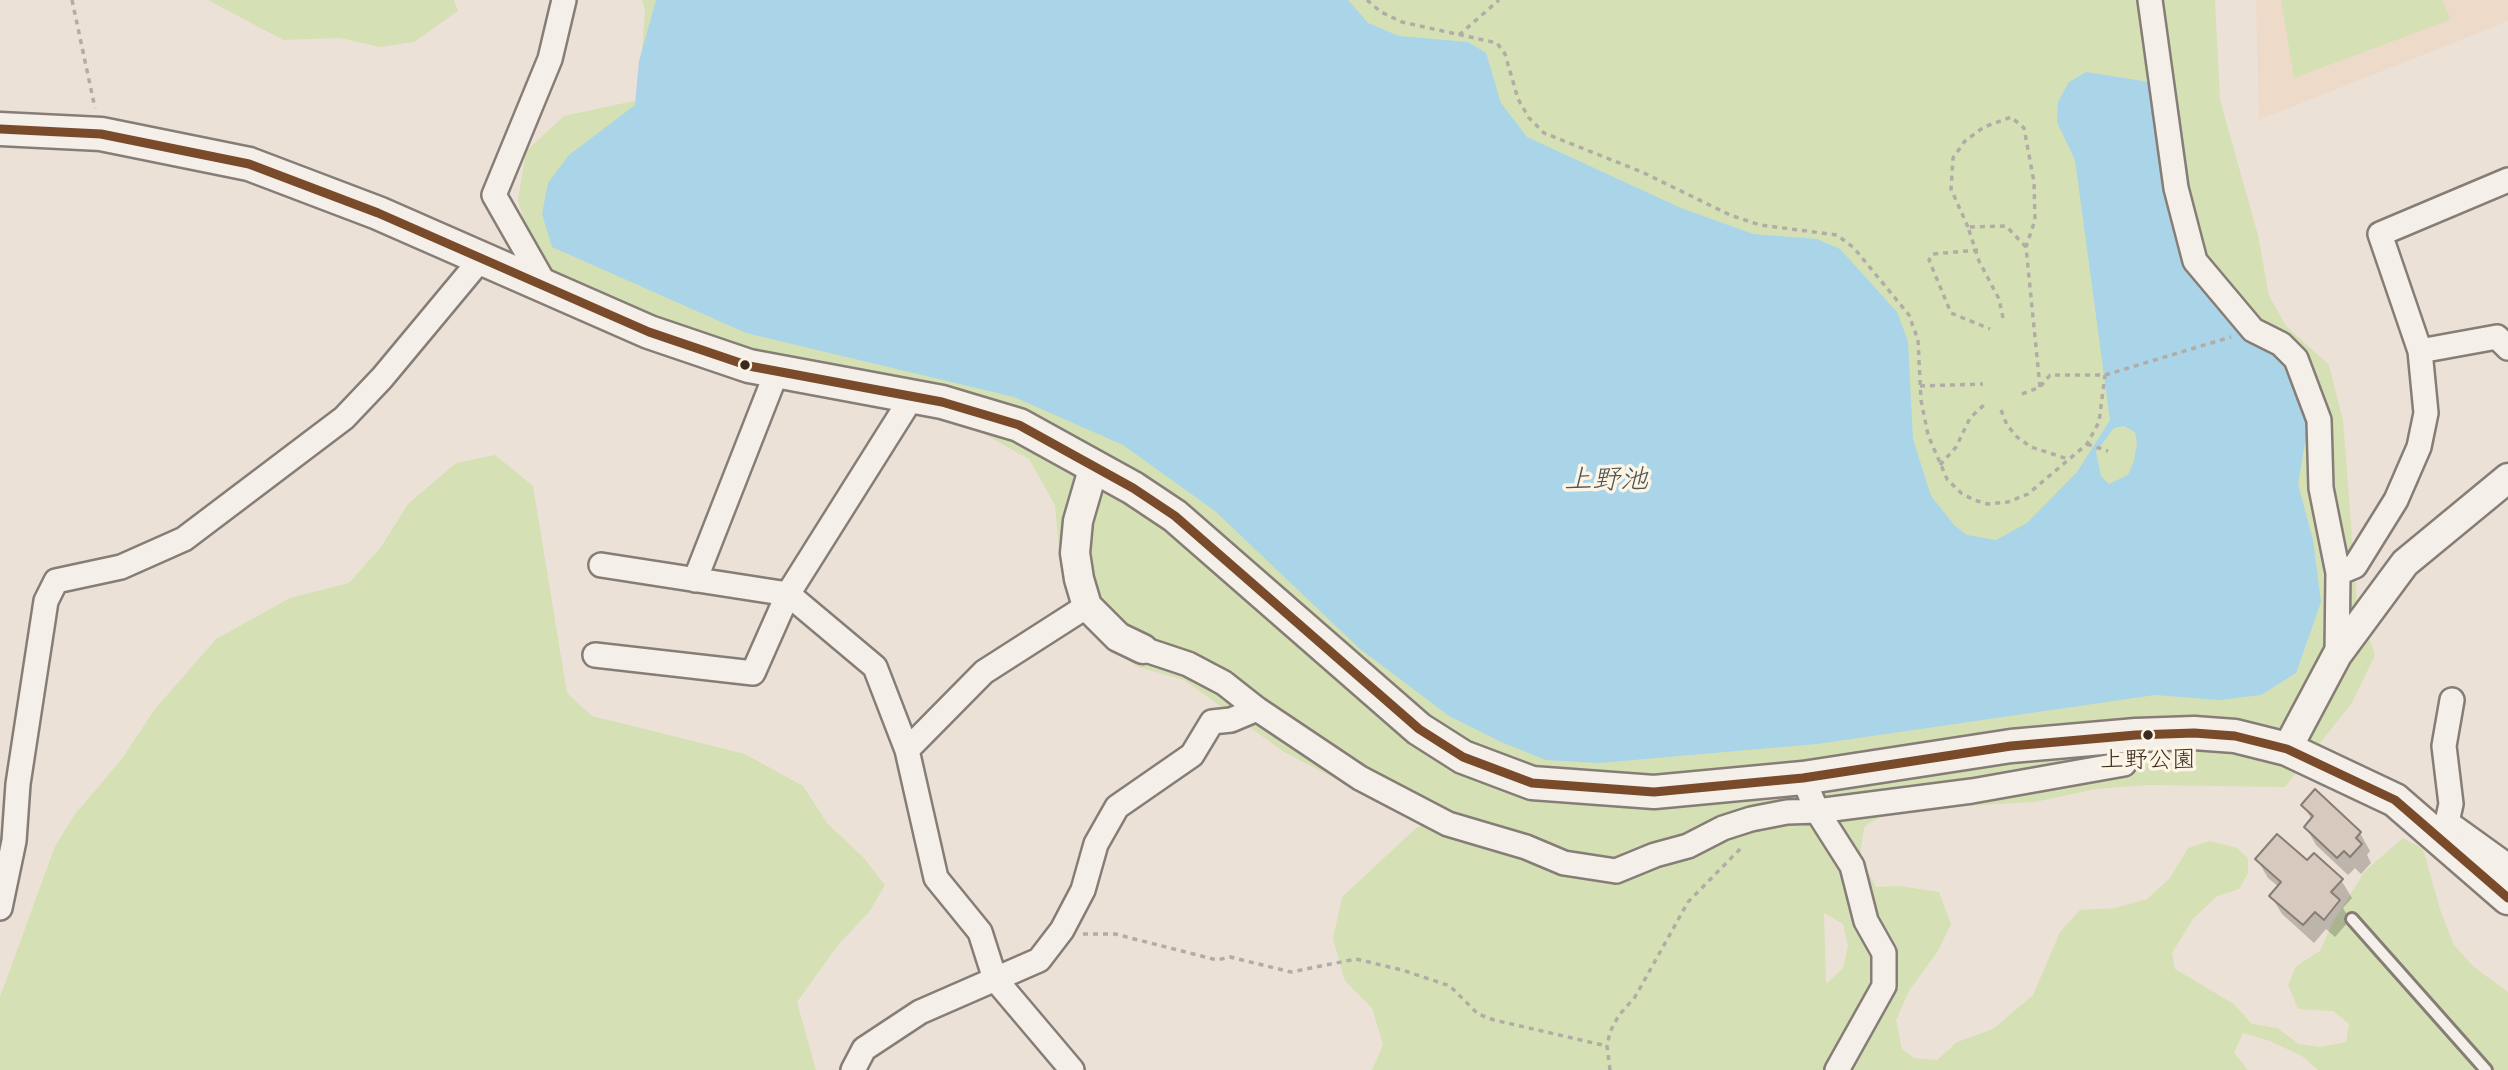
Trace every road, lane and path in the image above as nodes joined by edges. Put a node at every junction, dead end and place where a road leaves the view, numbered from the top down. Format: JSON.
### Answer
{"nodes":[{"id":1,"x":72,"y":0,"type":"edge"},
{"id":2,"x":564,"y":0,"type":"edge"},
{"id":3,"x":1367,"y":0,"type":"edge"},
{"id":4,"x":1499,"y":0,"type":"edge"},
{"id":5,"x":2150,"y":0,"type":"edge"},
{"id":6,"x":1458,"y":36,"type":"junction"},
{"id":7,"x":0,"y":129,"type":"edge"},
{"id":8,"x":101,"y":134,"type":"junction"},
{"id":9,"x":2508,"y":180,"type":"edge"},
{"id":10,"x":1968,"y":227,"type":"junction"},
{"id":11,"x":2026,"y":247,"type":"junction"},
{"id":12,"x":1978,"y":250,"type":"junction"},
{"id":13,"x":481,"y":259,"type":"junction"},
{"id":14,"x":547,"y":288,"type":"junction"},
{"id":15,"x":2003,"y":318,"type":"dead end"},
{"id":16,"x":1990,"y":329,"type":"dead end"},
{"id":17,"x":2253,"y":330,"type":"junction"},
{"id":18,"x":2508,"y":348,"type":"edge"},
{"id":19,"x":2420,"y":351,"type":"junction"},
{"id":20,"x":777,"y":371,"type":"junction"},
{"id":21,"x":2105,"y":375,"type":"junction"},
{"id":22,"x":1983,"y":384,"type":"dead end"},
{"id":23,"x":1920,"y":386,"type":"junction"},
{"id":24,"x":2040,"y":387,"type":"junction"},
{"id":25,"x":2022,"y":394,"type":"dead end"},
{"id":26,"x":912,"y":397,"type":"junction"},
{"id":27,"x":1985,"y":404,"type":"dead end"},
{"id":28,"x":2001,"y":410,"type":"dead end"},
{"id":29,"x":2087,"y":444,"type":"junction"},
{"id":30,"x":2108,"y":451,"type":"dead end"},
{"id":31,"x":2068,"y":458,"type":"junction"},
{"id":32,"x":1094,"y":466,"type":"junction"},
{"id":33,"x":1940,"y":466,"type":"junction"},
{"id":34,"x":2508,"y":478,"type":"edge"},
{"id":35,"x":601,"y":565,"type":"dead end"},
{"id":36,"x":2338,"y":573,"type":"junction"},
{"id":37,"x":695,"y":580,"type":"junction"},
{"id":38,"x":788,"y":594,"type":"junction"},
{"id":39,"x":1087,"y":606,"type":"junction"},
{"id":40,"x":1143,"y":649,"type":"joint"},
{"id":41,"x":594,"y":655,"type":"dead end"},
{"id":42,"x":2337,"y":655,"type":"junction"},
{"id":43,"x":2452,"y":700,"type":"dead end"},
{"id":44,"x":1257,"y":709,"type":"junction"},
{"id":45,"x":2287,"y":749,"type":"junction"},
{"id":46,"x":907,"y":750,"type":"junction"},
{"id":47,"x":2124,"y":764,"type":"dead end"},
{"id":48,"x":1803,"y":778,"type":"junction"},
{"id":49,"x":1817,"y":811,"type":"junction"},
{"id":50,"x":2441,"y":828,"type":"junction"},
{"id":51,"x":1743,"y":845,"type":"dead end"},
{"id":52,"x":2508,"y":866,"type":"edge"},
{"id":53,"x":2508,"y":898,"type":"edge"},
{"id":54,"x":0,"y":908,"type":"edge"},
{"id":55,"x":2352,"y":919,"type":"dead end"},
{"id":56,"x":1062,"y":930,"type":"junction"},
{"id":57,"x":995,"y":979,"type":"junction"},
{"id":58,"x":1607,"y":1046,"type":"junction"},
{"id":59,"x":853,"y":1070,"type":"edge"},
{"id":60,"x":1072,"y":1070,"type":"edge"},
{"id":61,"x":1610,"y":1070,"type":"edge"},
{"id":62,"x":1837,"y":1070,"type":"edge"},
{"id":63,"x":2486,"y":1070,"type":"edge"}],
"edges":[{"from":1,"to":8,"type":"path"},
{"from":2,"to":14,"type":"street"},
{"from":3,"to":6,"type":"path"},
{"from":4,"to":6,"type":"path"},
{"from":5,"to":17,"type":"street"},
{"from":6,"to":23,"type":"path"},
{"from":7,"to":8,"type":"main road"},
{"from":8,"to":13,"type":"main road"},
{"from":9,"to":19,"type":"street"},
{"from":10,"to":11,"type":"path"},
{"from":10,"to":11,"type":"path"},
{"from":10,"to":12,"type":"path"},
{"from":11,"to":24,"type":"path"},
{"from":12,"to":15,"type":"path"},
{"from":12,"to":16,"type":"path"},
{"from":13,"to":14,"type":"main road"},
{"from":13,"to":54,"type":"street"},
{"from":14,"to":20,"type":"main road"},
{"from":17,"to":21,"type":"path"},
{"from":17,"to":36,"type":"street"},
{"from":18,"to":19,"type":"street"},
{"from":19,"to":36,"type":"street"},
{"from":20,"to":26,"type":"main road"},
{"from":20,"to":37,"type":"street"},
{"from":21,"to":24,"type":"path"},
{"from":21,"to":29,"type":"path"},
{"from":22,"to":23,"type":"path"},
{"from":23,"to":33,"type":"path"},
{"from":24,"to":25,"type":"path"},
{"from":26,"to":32,"type":"main road"},
{"from":26,"to":38,"type":"street"},
{"from":27,"to":33,"type":"path"},
{"from":28,"to":31,"type":"path"},
{"from":29,"to":30,"type":"path"},
{"from":29,"to":31,"type":"path"},
{"from":31,"to":33,"type":"path"},
{"from":32,"to":39,"type":"street"},
{"from":32,"to":48,"type":"main road"},
{"from":34,"to":42,"type":"street"},
{"from":35,"to":37,"type":"street"},
{"from":36,"to":42,"type":"street"},
{"from":37,"to":38,"type":"street"},
{"from":38,"to":41,"type":"street"},
{"from":38,"to":46,"type":"street"},
{"from":39,"to":40,"type":"street"},
{"from":39,"to":46,"type":"street"},
{"from":40,"to":44,"type":"street"},
{"from":42,"to":45,"type":"street"},
{"from":43,"to":50,"type":"street"},
{"from":44,"to":49,"type":"street"},
{"from":44,"to":56,"type":"street"},
{"from":45,"to":48,"type":"main road"},
{"from":45,"to":50,"type":"main road"},
{"from":46,"to":57,"type":"street"},
{"from":47,"to":49,"type":"street"},
{"from":48,"to":49,"type":"street"},
{"from":49,"to":62,"type":"street"},
{"from":50,"to":52,"type":"street"},
{"from":50,"to":53,"type":"main road"},
{"from":51,"to":58,"type":"path"},
{"from":55,"to":63,"type":"lane"},
{"from":56,"to":57,"type":"street"},
{"from":56,"to":58,"type":"path"},
{"from":57,"to":59,"type":"street"},
{"from":57,"to":60,"type":"street"},
{"from":58,"to":61,"type":"path"}]}
